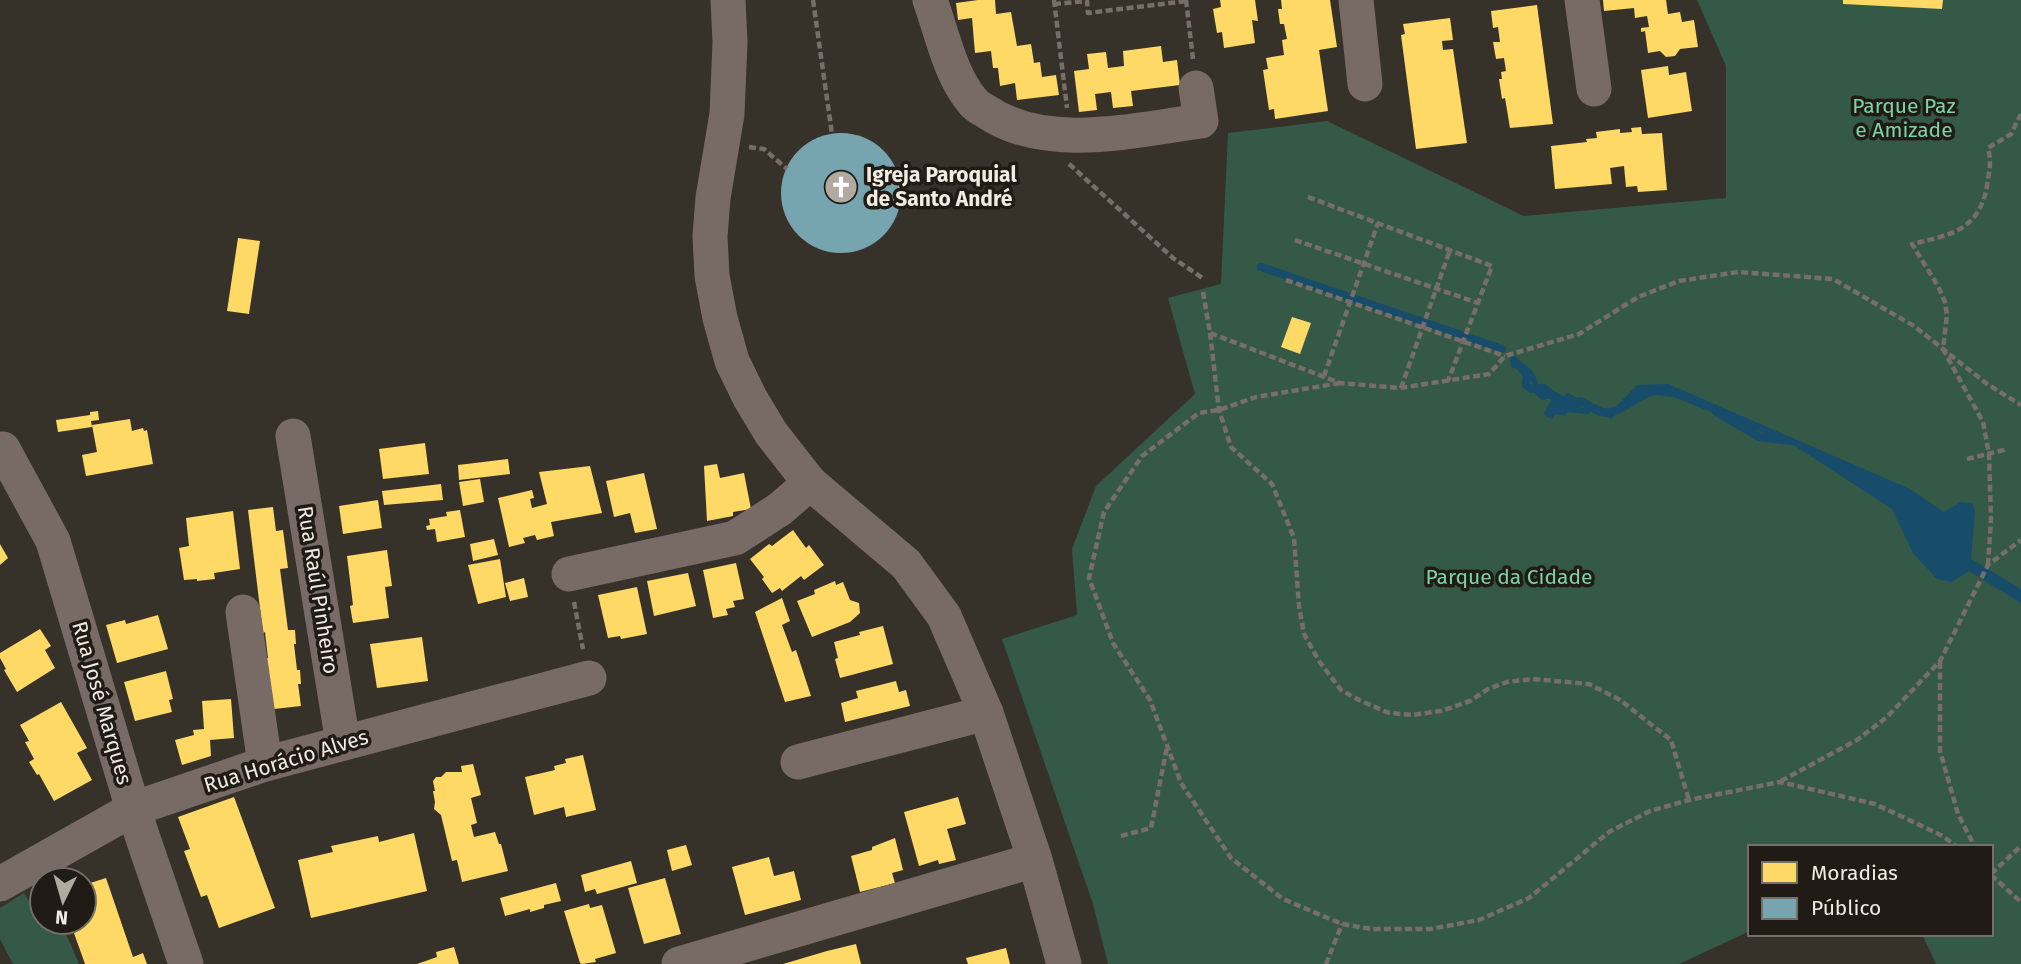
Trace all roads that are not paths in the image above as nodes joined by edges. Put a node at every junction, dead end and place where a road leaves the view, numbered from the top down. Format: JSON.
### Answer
{"nodes":[{"id":1,"x":728,"y":0,"type":"edge"},
{"id":2,"x":930,"y":0,"type":"edge"},
{"id":3,"x":1356,"y":0,"type":"edge"},
{"id":4,"x":1582,"y":0,"type":"edge"},
{"id":5,"x":1365,"y":84,"type":"dead end"},
{"id":6,"x":1196,"y":88,"type":"road end"},
{"id":7,"x":1594,"y":89,"type":"dead end"},
{"id":8,"x":293,"y":436,"type":"dead end"},
{"id":9,"x":1,"y":447,"type":"edge"},
{"id":10,"x":810,"y":483,"type":"junction"},
{"id":11,"x":569,"y":574,"type":"road end"},
{"id":12,"x":243,"y":612,"type":"dead end"},
{"id":13,"x":589,"y":678,"type":"road end"},
{"id":14,"x":986,"y":713,"type":"junction"},
{"id":15,"x":343,"y":743,"type":"junction"},
{"id":16,"x":798,"y":762,"type":"dead end"},
{"id":17,"x":265,"y":764,"type":"junction"},
{"id":18,"x":133,"y":809,"type":"junction"},
{"id":19,"x":1035,"y":860,"type":"junction"},
{"id":20,"x":0,"y":884,"type":"edge"},
{"id":21,"x":186,"y":964,"type":"edge"},
{"id":22,"x":679,"y":964,"type":"edge"},
{"id":23,"x":1064,"y":964,"type":"edge"}],
"edges":[{"from":1,"to":10,"type":"street"},
{"from":2,"to":6,"type":"street"},
{"from":3,"to":5,"type":"street"},
{"from":4,"to":7,"type":"street"},
{"from":8,"to":15,"type":"street","name":"Rua Raúl Pinheiro"},
{"from":9,"to":18,"type":"street","name":"Rua José Marques"},
{"from":10,"to":11,"type":"street"},
{"from":10,"to":14,"type":"street"},
{"from":12,"to":17,"type":"street"},
{"from":13,"to":15,"type":"street","name":"Rua Horácio Alves"},
{"from":14,"to":16,"type":"street"},
{"from":14,"to":19,"type":"street"},
{"from":15,"to":17,"type":"street","name":"Rua Horácio Alves"},
{"from":17,"to":18,"type":"street","name":"Rua Horácio Alves"},
{"from":18,"to":20,"type":"street","name":"Rua Horácio Alves"},
{"from":18,"to":21,"type":"street","name":"Rua José Marques"},
{"from":19,"to":22,"type":"street"},
{"from":19,"to":23,"type":"street"}]}
